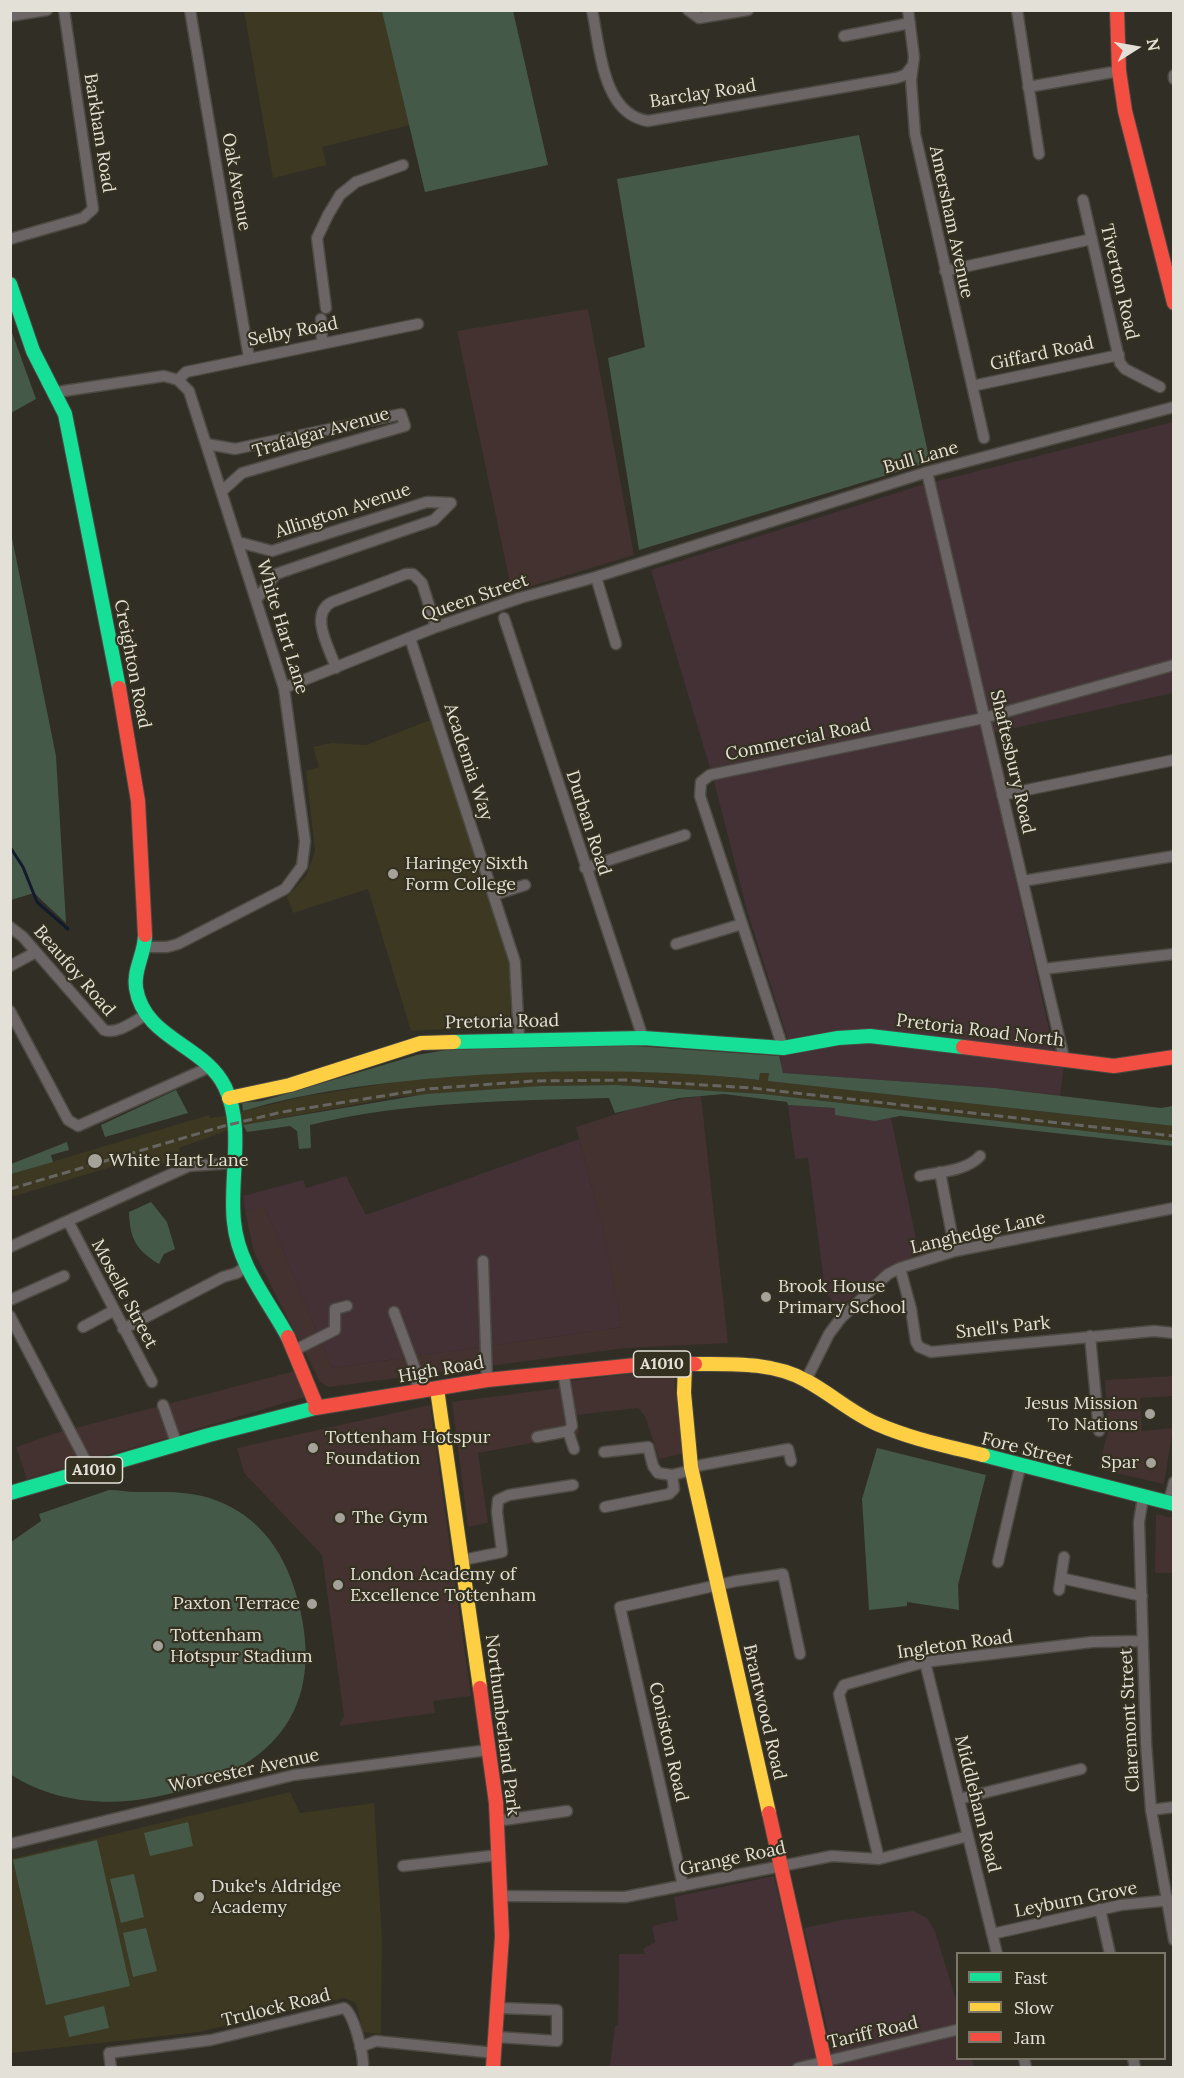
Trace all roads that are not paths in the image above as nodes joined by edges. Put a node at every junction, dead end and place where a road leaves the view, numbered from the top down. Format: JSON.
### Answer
{"nodes":[{"id":1,"x":48,"y":10,"type":"edge"},
{"id":2,"x":64,"y":10,"type":"edge"},
{"id":3,"x":190,"y":10,"type":"edge"},
{"id":4,"x":592,"y":10,"type":"edge"},
{"id":5,"x":688,"y":10,"type":"edge"},
{"id":6,"x":748,"y":10,"type":"edge"},
{"id":7,"x":908,"y":10,"type":"edge"},
{"id":8,"x":1017,"y":10,"type":"edge"},
{"id":9,"x":1117,"y":10,"type":"edge"},
{"id":10,"x":10,"y":16,"type":"edge"},
{"id":11,"x":910,"y":23,"type":"junction"},
{"id":12,"x":844,"y":36,"type":"dead end"},
{"id":13,"x":914,"y":64,"type":"junction"},
{"id":14,"x":1119,"y":70,"type":"junction"},
{"id":15,"x":896,"y":78,"type":"junction"},
{"id":16,"x":1028,"y":87,"type":"junction"},
{"id":17,"x":912,"y":97,"type":"junction"},
{"id":18,"x":1038,"y":154,"type":"dead end"},
{"id":19,"x":403,"y":165,"type":"dead end"},
{"id":20,"x":1083,"y":200,"type":"dead end"},
{"id":21,"x":1092,"y":239,"type":"junction"},
{"id":22,"x":10,"y":240,"type":"edge"},
{"id":23,"x":1169,"y":268,"type":"edge"},
{"id":24,"x":945,"y":271,"type":"junction"},
{"id":25,"x":10,"y":284,"type":"edge"},
{"id":26,"x":1173,"y":303,"type":"edge"},
{"id":27,"x":326,"y":308,"type":"dead end"},
{"id":28,"x":321,"y":319,"type":"dead end"},
{"id":29,"x":418,"y":324,"type":"dead end"},
{"id":30,"x":322,"y":343,"type":"junction"},
{"id":31,"x":1119,"y":355,"type":"junction"},
{"id":32,"x":249,"y":358,"type":"junction"},
{"id":33,"x":1097,"y":359,"type":"junction"},
{"id":34,"x":1125,"y":369,"type":"junction"},
{"id":35,"x":178,"y":380,"type":"junction"},
{"id":36,"x":972,"y":386,"type":"junction"},
{"id":37,"x":1160,"y":387,"type":"dead end"},
{"id":38,"x":57,"y":392,"type":"junction"},
{"id":39,"x":1173,"y":407,"type":"edge"},
{"id":40,"x":348,"y":426,"type":"junction"},
{"id":41,"x":984,"y":438,"type":"dead end"},
{"id":42,"x":351,"y":441,"type":"junction"},
{"id":43,"x":207,"y":444,"type":"junction"},
{"id":44,"x":927,"y":472,"type":"junction"},
{"id":45,"x":222,"y":491,"type":"junction"},
{"id":46,"x":370,"y":520,"type":"junction"},
{"id":47,"x":377,"y":539,"type":"junction"},
{"id":48,"x":238,"y":542,"type":"junction"},
{"id":49,"x":681,"y":551,"type":"joint"},
{"id":50,"x":596,"y":577,"type":"junction"},
{"id":51,"x":256,"y":600,"type":"junction"},
{"id":52,"x":504,"y":618,"type":"dead end"},
{"id":53,"x":436,"y":627,"type":"junction"},
{"id":54,"x":410,"y":638,"type":"junction"},
{"id":55,"x":616,"y":644,"type":"dead end"},
{"id":56,"x":1173,"y":666,"type":"edge"},
{"id":57,"x":336,"y":668,"type":"junction"},
{"id":58,"x":284,"y":688,"type":"junction"},
{"id":59,"x":984,"y":718,"type":"junction"},
{"id":60,"x":1173,"y":760,"type":"edge"},
{"id":61,"x":1002,"y":795,"type":"junction"},
{"id":62,"x":685,"y":835,"type":"dead end"},
{"id":63,"x":1173,"y":856,"type":"edge"},
{"id":64,"x":585,"y":868,"type":"junction"},
{"id":65,"x":1023,"y":881,"type":"junction"},
{"id":66,"x":525,"y":885,"type":"dead end"},
{"id":67,"x":494,"y":895,"type":"junction"},
{"id":68,"x":742,"y":924,"type":"junction"},
{"id":69,"x":10,"y":927,"type":"edge"},
{"id":70,"x":676,"y":944,"type":"dead end"},
{"id":71,"x":146,"y":947,"type":"junction"},
{"id":72,"x":36,"y":952,"type":"junction"},
{"id":73,"x":1173,"y":954,"type":"edge"},
{"id":74,"x":10,"y":966,"type":"edge"},
{"id":75,"x":1043,"y":969,"type":"junction"},
{"id":76,"x":10,"y":1011,"type":"edge"},
{"id":77,"x":146,"y":1015,"type":"junction"},
{"id":78,"x":643,"y":1038,"type":"junction"},
{"id":79,"x":519,"y":1039,"type":"junction"},
{"id":80,"x":783,"y":1048,"type":"junction"},
{"id":81,"x":1064,"y":1058,"type":"junction"},
{"id":82,"x":1173,"y":1058,"type":"edge"},
{"id":83,"x":210,"y":1067,"type":"junction"},
{"id":84,"x":229,"y":1098,"type":"junction"},
{"id":85,"x":980,"y":1156,"type":"dead end"},
{"id":86,"x":233,"y":1163,"type":"junction"},
{"id":87,"x":940,"y":1172,"type":"junction"},
{"id":88,"x":920,"y":1176,"type":"dead end"},
{"id":89,"x":1173,"y":1208,"type":"edge"},
{"id":90,"x":68,"y":1221,"type":"junction"},
{"id":91,"x":10,"y":1247,"type":"edge"},
{"id":92,"x":955,"y":1251,"type":"junction"},
{"id":93,"x":483,"y":1261,"type":"dead end"},
{"id":94,"x":247,"y":1265,"type":"junction"},
{"id":95,"x":900,"y":1268,"type":"junction"},
{"id":96,"x":64,"y":1276,"type":"dead end"},
{"id":97,"x":10,"y":1300,"type":"edge"},
{"id":98,"x":347,"y":1306,"type":"dead end"},
{"id":99,"x":114,"y":1311,"type":"junction"},
{"id":100,"x":394,"y":1312,"type":"dead end"},
{"id":101,"x":10,"y":1316,"type":"edge"},
{"id":102,"x":83,"y":1327,"type":"dead end"},
{"id":103,"x":123,"y":1329,"type":"junction"},
{"id":104,"x":1173,"y":1333,"type":"edge"},
{"id":105,"x":1090,"y":1336,"type":"junction"},
{"id":106,"x":295,"y":1350,"type":"junction"},
{"id":107,"x":685,"y":1363,"type":"junction"},
{"id":108,"x":562,"y":1371,"type":"junction"},
{"id":109,"x":487,"y":1380,"type":"junction"},
{"id":110,"x":806,"y":1380,"type":"junction"},
{"id":111,"x":152,"y":1382,"type":"dead end"},
{"id":112,"x":436,"y":1389,"type":"junction"},
{"id":113,"x":417,"y":1392,"type":"junction"},
{"id":114,"x":163,"y":1405,"type":"dead end"},
{"id":115,"x":318,"y":1407,"type":"junction"},
{"id":116,"x":875,"y":1423,"type":"joint"},
{"id":117,"x":568,"y":1431,"type":"junction"},
{"id":118,"x":1099,"y":1431,"type":"dead end"},
{"id":119,"x":537,"y":1437,"type":"dead end"},
{"id":120,"x":177,"y":1445,"type":"junction"},
{"id":121,"x":574,"y":1449,"type":"dead end"},
{"id":122,"x":604,"y":1452,"type":"dead end"},
{"id":123,"x":791,"y":1461,"type":"dead end"},
{"id":124,"x":1020,"y":1467,"type":"junction"},
{"id":125,"x":691,"y":1468,"type":"junction"},
{"id":126,"x":91,"y":1471,"type":"junction"},
{"id":127,"x":672,"y":1474,"type":"junction"},
{"id":128,"x":1173,"y":1482,"type":"edge"},
{"id":129,"x":573,"y":1485,"type":"dead end"},
{"id":130,"x":10,"y":1493,"type":"edge"},
{"id":131,"x":1143,"y":1497,"type":"junction"},
{"id":132,"x":1171,"y":1503,"type":"edge"},
{"id":133,"x":605,"y":1507,"type":"dead end"},
{"id":134,"x":1064,"y":1557,"type":"dead end"},
{"id":135,"x":463,"y":1560,"type":"junction"},
{"id":136,"x":998,"y":1563,"type":"dead end"},
{"id":137,"x":1061,"y":1578,"type":"junction"},
{"id":138,"x":718,"y":1585,"type":"junction"},
{"id":139,"x":1059,"y":1590,"type":"dead end"},
{"id":140,"x":1142,"y":1596,"type":"junction"},
{"id":141,"x":1143,"y":1641,"type":"junction"},
{"id":142,"x":800,"y":1654,"type":"dead end"},
{"id":143,"x":925,"y":1662,"type":"junction"},
{"id":144,"x":488,"y":1750,"type":"junction"},
{"id":145,"x":1081,"y":1769,"type":"dead end"},
{"id":146,"x":958,"y":1799,"type":"junction"},
{"id":147,"x":1173,"y":1807,"type":"edge"},
{"id":148,"x":1151,"y":1810,"type":"junction"},
{"id":149,"x":567,"y":1811,"type":"dead end"},
{"id":150,"x":497,"y":1821,"type":"junction"},
{"id":151,"x":968,"y":1836,"type":"junction"},
{"id":152,"x":10,"y":1844,"type":"edge"},
{"id":153,"x":499,"y":1855,"type":"junction"},
{"id":154,"x":879,"y":1859,"type":"junction"},
{"id":155,"x":781,"y":1865,"type":"junction"},
{"id":156,"x":403,"y":1866,"type":"dead end"},
{"id":157,"x":683,"y":1886,"type":"junction"},
{"id":158,"x":501,"y":1896,"type":"junction"},
{"id":159,"x":1170,"y":1901,"type":"edge"},
{"id":160,"x":1100,"y":1909,"type":"junction"},
{"id":161,"x":992,"y":1934,"type":"junction"},
{"id":162,"x":1173,"y":1940,"type":"edge"},
{"id":163,"x":997,"y":1952,"type":"edge"},
{"id":164,"x":1110,"y":1952,"type":"edge"},
{"id":165,"x":499,"y":2008,"type":"junction"},
{"id":166,"x":956,"y":2030,"type":"edge"},
{"id":167,"x":497,"y":2037,"type":"junction"},
{"id":168,"x":360,"y":2047,"type":"junction"},
{"id":169,"x":494,"y":2060,"type":"edge"},
{"id":170,"x":826,"y":2064,"type":"edge"},
{"id":171,"x":111,"y":2067,"type":"edge"},
{"id":172,"x":363,"y":2067,"type":"edge"},
{"id":173,"x":798,"y":2067,"type":"edge"}],
"edges":[{"from":1,"to":10,"type":"street"},
{"from":2,"to":22,"type":"street","name":"Barkham Road"},
{"from":3,"to":32,"type":"street","name":"Oak Avenue"},
{"from":4,"to":15,"type":"street","name":"Barclay Road"},
{"from":5,"to":6,"type":"street"},
{"from":7,"to":11,"type":"street","name":"Amersham Avenue"},
{"from":8,"to":16,"type":"street"},
{"from":9,"to":14,"type":"street"},
{"from":11,"to":12,"type":"street"},
{"from":11,"to":13,"type":"street","name":"Amersham Avenue"},
{"from":13,"to":15,"type":"street","name":"Barclay Road"},
{"from":13,"to":17,"type":"street","name":"Amersham Avenue"},
{"from":14,"to":16,"type":"street"},
{"from":14,"to":23,"type":"street"},
{"from":15,"to":17,"type":"street"},
{"from":16,"to":18,"type":"street"},
{"from":17,"to":24,"type":"street","name":"Amersham Avenue"},
{"from":19,"to":27,"type":"street"},
{"from":20,"to":21,"type":"street","name":"Tiverton Road"},
{"from":21,"to":24,"type":"street"},
{"from":21,"to":31,"type":"street","name":"Tiverton Road"},
{"from":23,"to":26,"type":"street"},
{"from":24,"to":36,"type":"street","name":"Amersham Avenue"},
{"from":25,"to":38,"type":"street"},
{"from":28,"to":30,"type":"street"},
{"from":29,"to":30,"type":"street","name":"Selby Road"},
{"from":30,"to":32,"type":"street","name":"Selby Road"},
{"from":31,"to":33,"type":"street","name":"Giffard Road"},
{"from":31,"to":34,"type":"street","name":"Tiverton Road"},
{"from":32,"to":35,"type":"street","name":"Selby Road"},
{"from":33,"to":34,"type":"street","name":"Tiverton Road"},
{"from":33,"to":36,"type":"street","name":"Giffard Road"},
{"from":34,"to":37,"type":"street","name":"Tiverton Road"},
{"from":35,"to":38,"type":"street"},
{"from":35,"to":43,"type":"street","name":"White Hart Lane"},
{"from":36,"to":41,"type":"street","name":"Amersham Avenue"},
{"from":38,"to":71,"type":"street","name":"Creighton Road"},
{"from":39,"to":44,"type":"street","name":"Bull Lane"},
{"from":40,"to":42,"type":"street"},
{"from":40,"to":42,"type":"street","name":"Trafalgar Avenue"},
{"from":40,"to":43,"type":"street","name":"Trafalgar Avenue"},
{"from":42,"to":45,"type":"street","name":"Trafalgar Avenue"},
{"from":43,"to":45,"type":"street","name":"White Hart Lane"},
{"from":44,"to":49,"type":"street","name":"Bull Lane"},
{"from":44,"to":59,"type":"street","name":"Shaftesbury Road"},
{"from":45,"to":48,"type":"street","name":"White Hart Lane"},
{"from":46,"to":47,"type":"street"},
{"from":46,"to":47,"type":"street","name":"Allington Avenue"},
{"from":46,"to":48,"type":"street","name":"Allington Avenue"},
{"from":47,"to":51,"type":"street","name":"Allington Avenue"},
{"from":48,"to":51,"type":"street","name":"White Hart Lane"},
{"from":49,"to":50,"type":"street","name":"Queen Street"},
{"from":50,"to":53,"type":"street","name":"Queen Street"},
{"from":50,"to":55,"type":"street"},
{"from":51,"to":58,"type":"street","name":"White Hart Lane"},
{"from":52,"to":64,"type":"street","name":"Durban Road"},
{"from":53,"to":54,"type":"street","name":"Queen Street"},
{"from":53,"to":57,"type":"street"},
{"from":54,"to":57,"type":"street","name":"Queen Street"},
{"from":54,"to":67,"type":"street","name":"Academia Way"},
{"from":56,"to":59,"type":"street","name":"Commercial Road"},
{"from":57,"to":58,"type":"street","name":"Queen Street"},
{"from":58,"to":71,"type":"street","name":"White Hart Lane"},
{"from":59,"to":61,"type":"street","name":"Shaftesbury Road"},
{"from":59,"to":68,"type":"street","name":"Commercial Road"},
{"from":60,"to":61,"type":"street"},
{"from":61,"to":65,"type":"street","name":"Shaftesbury Road"},
{"from":62,"to":64,"type":"street"},
{"from":63,"to":65,"type":"street"},
{"from":64,"to":78,"type":"street","name":"Durban Road"},
{"from":65,"to":75,"type":"street","name":"Shaftesbury Road"},
{"from":66,"to":67,"type":"street"},
{"from":67,"to":79,"type":"street","name":"Academia Way"},
{"from":68,"to":70,"type":"street"},
{"from":68,"to":80,"type":"street","name":"Commercial Road"},
{"from":69,"to":72,"type":"street","name":"Beaufoy Road"},
{"from":71,"to":77,"type":"street"},
{"from":72,"to":74,"type":"street"},
{"from":72,"to":77,"type":"street","name":"Beaufoy Road"},
{"from":73,"to":75,"type":"street"},
{"from":75,"to":81,"type":"street","name":"Shaftesbury Road"},
{"from":76,"to":83,"type":"street"},
{"from":77,"to":83,"type":"street"},
{"from":78,"to":79,"type":"street","name":"Pretoria Road"},
{"from":78,"to":80,"type":"street","name":"Pretoria Road"},
{"from":79,"to":84,"type":"street","name":"Pretoria Road"},
{"from":80,"to":81,"type":"street","name":"Pretoria Road North"},
{"from":81,"to":82,"type":"street","name":"Pretoria Road North"},
{"from":83,"to":84,"type":"street"},
{"from":84,"to":86,"type":"street"},
{"from":85,"to":87,"type":"street"},
{"from":86,"to":90,"type":"street"},
{"from":86,"to":94,"type":"street"},
{"from":87,"to":88,"type":"street"},
{"from":87,"to":92,"type":"street"},
{"from":89,"to":92,"type":"street","name":"Langhedge Lane"},
{"from":90,"to":91,"type":"street"},
{"from":90,"to":99,"type":"street","name":"Moselle Street"},
{"from":92,"to":95,"type":"street","name":"Langhedge Lane"},
{"from":93,"to":109,"type":"street"},
{"from":94,"to":103,"type":"street"},
{"from":94,"to":106,"type":"street"},
{"from":95,"to":105,"type":"street","name":"Snell's Park"},
{"from":95,"to":110,"type":"street","name":"Langhedge Lane"},
{"from":96,"to":97,"type":"street"},
{"from":98,"to":106,"type":"street"},
{"from":99,"to":102,"type":"street"},
{"from":99,"to":103,"type":"street","name":"Moselle Street"},
{"from":100,"to":113,"type":"street"},
{"from":101,"to":126,"type":"street"},
{"from":103,"to":111,"type":"street","name":"Moselle Street"},
{"from":104,"to":105,"type":"street","name":"Snell's Park"},
{"from":105,"to":118,"type":"street"},
{"from":106,"to":115,"type":"street"},
{"from":107,"to":108,"type":"street","name":"High Road","number":"A1010"},
{"from":107,"to":110,"type":"street","name":"High Road","number":"A1010"},
{"from":107,"to":125,"type":"street","name":"Brantwood Road"},
{"from":108,"to":109,"type":"street","name":"High Road","number":"A1010"},
{"from":108,"to":117,"type":"street"},
{"from":109,"to":112,"type":"street","name":"High Road","number":"A1010"},
{"from":110,"to":116,"type":"street","name":"High Road","number":"A1010"},
{"from":112,"to":113,"type":"street","name":"High Road","number":"A1010"},
{"from":112,"to":135,"type":"street","name":"Northumberland Park"},
{"from":113,"to":115,"type":"street","name":"High Road","number":"A1010"},
{"from":114,"to":120,"type":"street"},
{"from":115,"to":120,"type":"street","name":"High Road","number":"A1010"},
{"from":116,"to":124,"type":"street","name":"Fore Street","number":"A1010"},
{"from":117,"to":119,"type":"street"},
{"from":117,"to":121,"type":"street"},
{"from":120,"to":126,"type":"street","name":"High Road","number":"A1010"},
{"from":122,"to":127,"type":"street"},
{"from":123,"to":125,"type":"street"},
{"from":124,"to":131,"type":"street","name":"Fore Street","number":"A1010"},
{"from":124,"to":136,"type":"street"},
{"from":125,"to":127,"type":"street"},
{"from":125,"to":138,"type":"street","name":"Brantwood Road"},
{"from":126,"to":130,"type":"street","name":"High Road","number":"A1010"},
{"from":127,"to":133,"type":"street"},
{"from":128,"to":132,"type":"street"},
{"from":129,"to":135,"type":"street"},
{"from":131,"to":132,"type":"street","name":"Fore Street","number":"A1010"},
{"from":131,"to":140,"type":"street","name":"Claremont Street"},
{"from":134,"to":137,"type":"street"},
{"from":135,"to":144,"type":"street","name":"Northumberland Park"},
{"from":137,"to":139,"type":"street"},
{"from":137,"to":140,"type":"street"},
{"from":138,"to":142,"type":"street"},
{"from":138,"to":155,"type":"street","name":"Brantwood Road"},
{"from":138,"to":157,"type":"street","name":"Coniston Road"},
{"from":140,"to":141,"type":"street","name":"Claremont Street"},
{"from":141,"to":143,"type":"street","name":"Ingleton Road"},
{"from":141,"to":148,"type":"street","name":"Claremont Street"},
{"from":143,"to":146,"type":"street","name":"Middleham Road"},
{"from":143,"to":154,"type":"street","name":"Ingleton Road"},
{"from":144,"to":150,"type":"street","name":"Northumberland Park"},
{"from":144,"to":152,"type":"street","name":"Worcester Avenue"},
{"from":145,"to":146,"type":"street"},
{"from":146,"to":151,"type":"street","name":"Middleham Road"},
{"from":147,"to":148,"type":"street"},
{"from":148,"to":159,"type":"street","name":"Claremont Street"},
{"from":149,"to":150,"type":"street"},
{"from":150,"to":153,"type":"street","name":"Northumberland Park"},
{"from":151,"to":154,"type":"street","name":"Grange Road"},
{"from":151,"to":161,"type":"street","name":"Middleham Road"},
{"from":153,"to":156,"type":"street"},
{"from":153,"to":158,"type":"street","name":"Northumberland Park"},
{"from":154,"to":155,"type":"street","name":"Grange Road"},
{"from":155,"to":157,"type":"street","name":"Grange Road"},
{"from":155,"to":170,"type":"street","name":"Brantwood Road"},
{"from":157,"to":158,"type":"street","name":"Grange Road"},
{"from":158,"to":165,"type":"street","name":"Northumberland Park"},
{"from":159,"to":160,"type":"street","name":"Leyburn Grove"},
{"from":159,"to":162,"type":"street","name":"Claremont Street"},
{"from":160,"to":161,"type":"street","name":"Leyburn Grove"},
{"from":160,"to":164,"type":"street"},
{"from":161,"to":163,"type":"street","name":"Middleham Road"},
{"from":165,"to":167,"type":"street","name":"Northumberland Park"},
{"from":165,"to":167,"type":"street"},
{"from":166,"to":170,"type":"street","name":"Tariff Road"},
{"from":167,"to":169,"type":"street","name":"Northumberland Park"},
{"from":168,"to":169,"type":"street"},
{"from":168,"to":171,"type":"street","name":"Trulock Road"},
{"from":168,"to":172,"type":"street"},
{"from":170,"to":173,"type":"street","name":"Tariff Road"}]}
